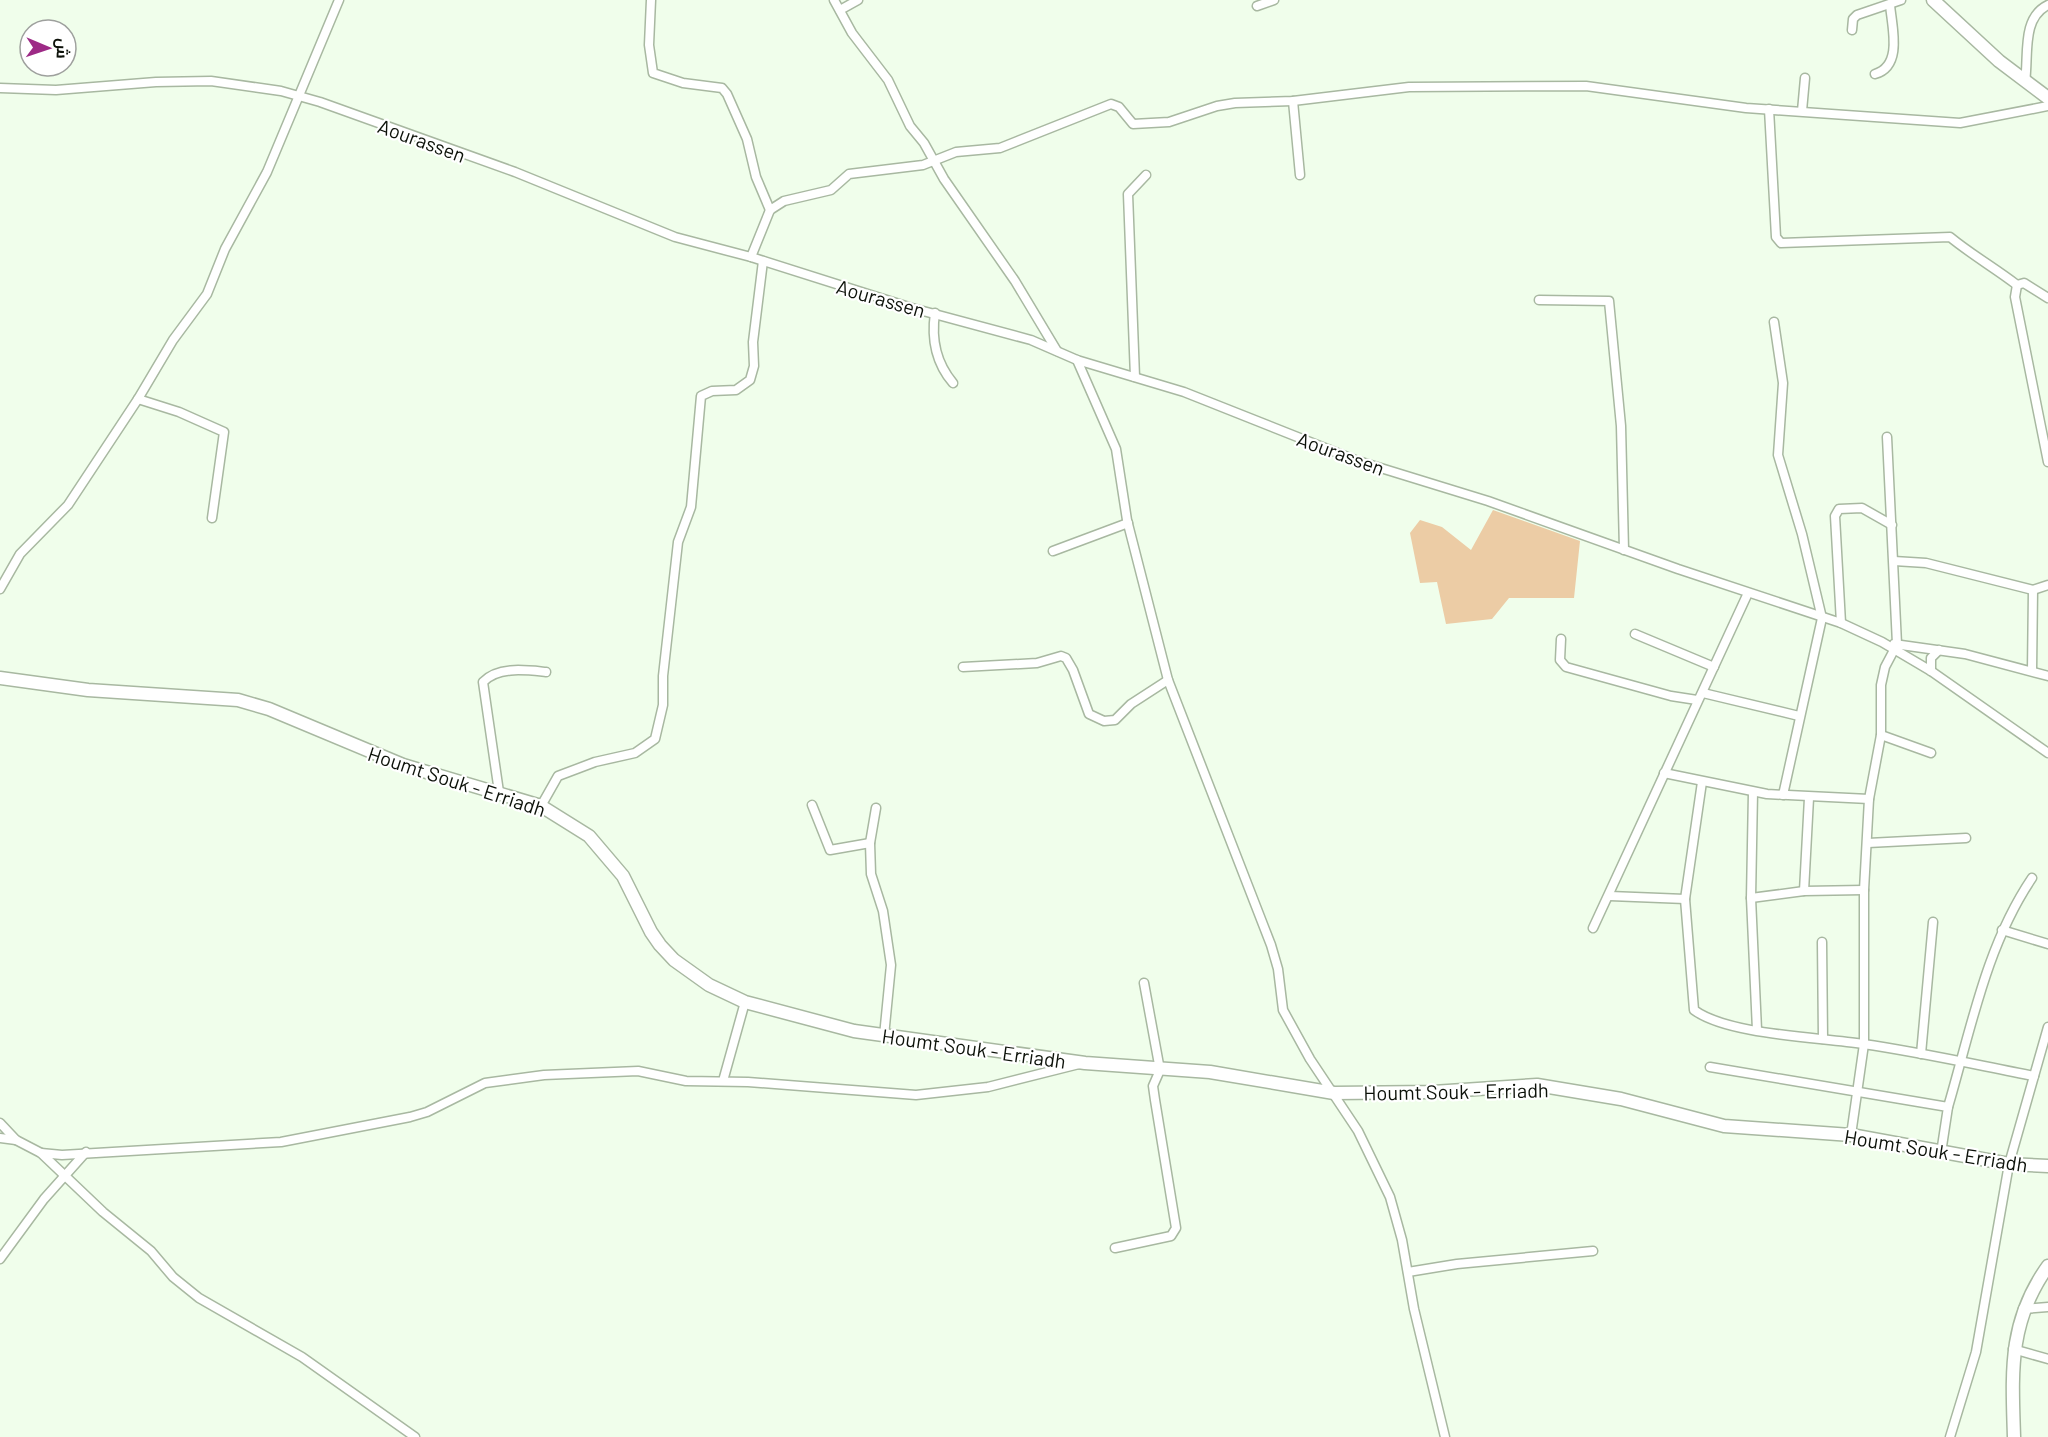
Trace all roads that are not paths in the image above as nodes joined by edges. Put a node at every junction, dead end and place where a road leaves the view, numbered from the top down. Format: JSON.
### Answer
{"nodes":[{"id":1,"x":339,"y":0,"type":"edge"},
{"id":2,"x":651,"y":0,"type":"edge"},
{"id":3,"x":834,"y":0,"type":"edge"},
{"id":4,"x":858,"y":0,"type":"edge"},
{"id":5,"x":1274,"y":0,"type":"edge"},
{"id":6,"x":1901,"y":0,"type":"edge"},
{"id":7,"x":1933,"y":0,"type":"edge"},
{"id":8,"x":1890,"y":5,"type":"junction"},
{"id":9,"x":2048,"y":5,"type":"edge"},
{"id":10,"x":1257,"y":6,"type":"dead end"},
{"id":11,"x":840,"y":10,"type":"junction"},
{"id":12,"x":1852,"y":30,"type":"dead end"},
{"id":13,"x":1875,"y":74,"type":"dead end"},
{"id":14,"x":1805,"y":78,"type":"dead end"},
{"id":15,"x":2025,"y":82,"type":"junction"},
{"id":16,"x":0,"y":88,"type":"edge"},
{"id":17,"x":299,"y":96,"type":"junction"},
{"id":18,"x":2048,"y":98,"type":"edge"},
{"id":19,"x":1293,"y":101,"type":"junction"},
{"id":20,"x":2048,"y":106,"type":"edge"},
{"id":21,"x":1769,"y":110,"type":"junction"},
{"id":22,"x":1802,"y":111,"type":"junction"},
{"id":23,"x":932,"y":160,"type":"junction"},
{"id":24,"x":1146,"y":175,"type":"dead end"},
{"id":25,"x":1299,"y":175,"type":"dead end"},
{"id":26,"x":770,"y":210,"type":"junction"},
{"id":27,"x":751,"y":258,"type":"junction"},
{"id":28,"x":763,"y":261,"type":"junction"},
{"id":29,"x":2017,"y":285,"type":"junction"},
{"id":30,"x":2048,"y":298,"type":"edge"},
{"id":31,"x":1539,"y":300,"type":"dead end"},
{"id":32,"x":934,"y":314,"type":"junction"},
{"id":33,"x":1774,"y":322,"type":"dead end"},
{"id":34,"x":1057,"y":351,"type":"junction"},
{"id":35,"x":1077,"y":360,"type":"junction"},
{"id":36,"x":1135,"y":377,"type":"junction"},
{"id":37,"x":953,"y":383,"type":"dead end"},
{"id":38,"x":138,"y":399,"type":"junction"},
{"id":39,"x":2043,"y":406,"type":"edge"},
{"id":40,"x":1887,"y":437,"type":"dead end"},
{"id":41,"x":2048,"y":462,"type":"edge"},
{"id":42,"x":212,"y":518,"type":"dead end"},
{"id":43,"x":1128,"y":523,"type":"junction"},
{"id":44,"x":1892,"y":525,"type":"junction"},
{"id":45,"x":1624,"y":550,"type":"junction"},
{"id":46,"x":1053,"y":551,"type":"dead end"},
{"id":47,"x":1894,"y":561,"type":"junction"},
{"id":48,"x":2048,"y":585,"type":"edge"},
{"id":49,"x":0,"y":589,"type":"edge"},
{"id":50,"x":2033,"y":590,"type":"junction"},
{"id":51,"x":1748,"y":593,"type":"junction"},
{"id":52,"x":1822,"y":618,"type":"junction"},
{"id":53,"x":1841,"y":623,"type":"junction"},
{"id":54,"x":1635,"y":634,"type":"dead end"},
{"id":55,"x":1561,"y":639,"type":"dead end"},
{"id":56,"x":1895,"y":647,"type":"junction"},
{"id":57,"x":1939,"y":650,"type":"junction"},
{"id":58,"x":963,"y":667,"type":"dead end"},
{"id":59,"x":1714,"y":667,"type":"junction"},
{"id":60,"x":1931,"y":670,"type":"junction"},
{"id":61,"x":2032,"y":671,"type":"junction"},
{"id":62,"x":546,"y":672,"type":"dead end"},
{"id":63,"x":2048,"y":676,"type":"edge"},
{"id":64,"x":0,"y":678,"type":"edge"},
{"id":65,"x":1168,"y":680,"type":"junction"},
{"id":66,"x":1700,"y":696,"type":"junction"},
{"id":67,"x":1799,"y":716,"type":"junction"},
{"id":68,"x":1881,"y":735,"type":"junction"},
{"id":69,"x":1932,"y":753,"type":"dead end"},
{"id":70,"x":2048,"y":753,"type":"edge"},
{"id":71,"x":1664,"y":773,"type":"junction"},
{"id":72,"x":1702,"y":782,"type":"junction"},
{"id":73,"x":499,"y":792,"type":"junction"},
{"id":74,"x":1753,"y":792,"type":"junction"},
{"id":75,"x":1783,"y":795,"type":"junction"},
{"id":76,"x":1809,"y":798,"type":"junction"},
{"id":77,"x":1869,"y":799,"type":"junction"},
{"id":78,"x":812,"y":805,"type":"dead end"},
{"id":79,"x":541,"y":806,"type":"junction"},
{"id":80,"x":876,"y":808,"type":"dead end"},
{"id":81,"x":1966,"y":838,"type":"dead end"},
{"id":82,"x":870,"y":843,"type":"junction"},
{"id":83,"x":1868,"y":843,"type":"junction"},
{"id":84,"x":2032,"y":878,"type":"dead end"},
{"id":85,"x":1864,"y":890,"type":"junction"},
{"id":86,"x":1804,"y":891,"type":"junction"},
{"id":87,"x":1610,"y":896,"type":"junction"},
{"id":88,"x":1751,"y":898,"type":"junction"},
{"id":89,"x":1685,"y":899,"type":"junction"},
{"id":90,"x":1933,"y":922,"type":"dead end"},
{"id":91,"x":1593,"y":928,"type":"dead end"},
{"id":92,"x":2002,"y":930,"type":"junction"},
{"id":93,"x":1822,"y":942,"type":"dead end"},
{"id":94,"x":2048,"y":944,"type":"edge"},
{"id":95,"x":1144,"y":983,"type":"dead end"},
{"id":96,"x":746,"y":1002,"type":"junction"},
{"id":97,"x":2048,"y":1027,"type":"edge"},
{"id":98,"x":1757,"y":1030,"type":"junction"},
{"id":99,"x":884,"y":1036,"type":"junction"},
{"id":100,"x":1823,"y":1039,"type":"junction"},
{"id":101,"x":1864,"y":1044,"type":"junction"},
{"id":102,"x":1920,"y":1054,"type":"junction"},
{"id":103,"x":1961,"y":1062,"type":"junction"},
{"id":104,"x":1085,"y":1063,"type":"junction"},
{"id":105,"x":1710,"y":1067,"type":"dead end"},
{"id":106,"x":1160,"y":1070,"type":"junction"},
{"id":107,"x":2034,"y":1076,"type":"junction"},
{"id":108,"x":723,"y":1081,"type":"junction"},
{"id":109,"x":1857,"y":1090,"type":"junction"},
{"id":110,"x":1334,"y":1093,"type":"junction"},
{"id":111,"x":1948,"y":1107,"type":"junction"},
{"id":112,"x":0,"y":1123,"type":"edge"},
{"id":113,"x":1851,"y":1135,"type":"junction"},
{"id":114,"x":0,"y":1138,"type":"edge"},
{"id":115,"x":16,"y":1140,"type":"junction"},
{"id":116,"x":86,"y":1152,"type":"junction"},
{"id":117,"x":41,"y":1153,"type":"junction"},
{"id":118,"x":1941,"y":1153,"type":"junction"},
{"id":119,"x":2009,"y":1164,"type":"junction"},
{"id":120,"x":2048,"y":1166,"type":"edge"},
{"id":121,"x":65,"y":1176,"type":"junction"},
{"id":122,"x":1115,"y":1248,"type":"dead end"},
{"id":123,"x":1593,"y":1251,"type":"dead end"},
{"id":124,"x":0,"y":1259,"type":"edge"},
{"id":125,"x":2048,"y":1267,"type":"edge"},
{"id":126,"x":1408,"y":1272,"type":"junction"},
{"id":127,"x":2048,"y":1307,"type":"edge"},
{"id":128,"x":2023,"y":1309,"type":"junction"},
{"id":129,"x":2013,"y":1349,"type":"junction"},
{"id":130,"x":2048,"y":1359,"type":"edge"},
{"id":131,"x":415,"y":1437,"type":"edge"},
{"id":132,"x":1445,"y":1437,"type":"edge"},
{"id":133,"x":1950,"y":1437,"type":"edge"},
{"id":134,"x":2014,"y":1437,"type":"edge"}],
"edges":[{"from":1,"to":17,"type":"street"},
{"from":2,"to":26,"type":"street"},
{"from":3,"to":11,"type":"street"},
{"from":4,"to":11,"type":"street"},
{"from":5,"to":10,"type":"street"},
{"from":6,"to":8,"type":"street"},
{"from":7,"to":15,"type":"street"},
{"from":8,"to":12,"type":"street"},
{"from":8,"to":13,"type":"street"},
{"from":9,"to":15,"type":"street"},
{"from":11,"to":23,"type":"street"},
{"from":14,"to":22,"type":"street"},
{"from":15,"to":18,"type":"street"},
{"from":16,"to":17,"type":"street","name":"Aourassen"},
{"from":17,"to":27,"type":"street","name":"Aourassen"},
{"from":17,"to":38,"type":"street"},
{"from":19,"to":21,"type":"street"},
{"from":19,"to":23,"type":"street"},
{"from":19,"to":25,"type":"street"},
{"from":20,"to":22,"type":"street"},
{"from":21,"to":22,"type":"street"},
{"from":21,"to":29,"type":"street"},
{"from":23,"to":26,"type":"street"},
{"from":23,"to":34,"type":"street"},
{"from":24,"to":36,"type":"street"},
{"from":26,"to":27,"type":"street"},
{"from":27,"to":28,"type":"street","name":"Aourassen"},
{"from":28,"to":32,"type":"street","name":"Aourassen"},
{"from":28,"to":79,"type":"street"},
{"from":29,"to":30,"type":"street"},
{"from":29,"to":39,"type":"street"},
{"from":31,"to":45,"type":"street"},
{"from":32,"to":34,"type":"street","name":"Aourassen"},
{"from":32,"to":37,"type":"street"},
{"from":33,"to":52,"type":"street"},
{"from":34,"to":35,"type":"street","name":"Aourassen"},
{"from":35,"to":36,"type":"street","name":"Aourassen"},
{"from":35,"to":43,"type":"street"},
{"from":36,"to":45,"type":"street","name":"Aourassen"},
{"from":38,"to":42,"type":"street"},
{"from":38,"to":49,"type":"street"},
{"from":39,"to":41,"type":"street"},
{"from":40,"to":44,"type":"street"},
{"from":43,"to":46,"type":"street"},
{"from":43,"to":65,"type":"street"},
{"from":44,"to":47,"type":"street"},
{"from":44,"to":53,"type":"street"},
{"from":45,"to":51,"type":"street","name":"Aourassen"},
{"from":47,"to":50,"type":"street"},
{"from":47,"to":56,"type":"street"},
{"from":48,"to":50,"type":"street"},
{"from":50,"to":61,"type":"street"},
{"from":51,"to":52,"type":"street","name":"Aourassen"},
{"from":51,"to":59,"type":"street"},
{"from":52,"to":53,"type":"street","name":"Aourassen"},
{"from":52,"to":67,"type":"street"},
{"from":53,"to":56,"type":"street","name":"Aourassen"},
{"from":54,"to":59,"type":"street"},
{"from":55,"to":66,"type":"street"},
{"from":56,"to":57,"type":"street","name":"Aourassen"},
{"from":56,"to":60,"type":"street"},
{"from":56,"to":68,"type":"street"},
{"from":57,"to":60,"type":"street"},
{"from":57,"to":61,"type":"street","name":"Aourassen"},
{"from":58,"to":65,"type":"street"},
{"from":59,"to":66,"type":"street"},
{"from":60,"to":70,"type":"street"},
{"from":61,"to":63,"type":"street","name":"Aourassen"},
{"from":62,"to":73,"type":"street"},
{"from":64,"to":73,"type":"street","name":"Houmt Souk - Erriadh"},
{"from":65,"to":110,"type":"street"},
{"from":66,"to":67,"type":"street"},
{"from":66,"to":71,"type":"street"},
{"from":67,"to":75,"type":"street"},
{"from":68,"to":69,"type":"street"},
{"from":68,"to":77,"type":"street"},
{"from":71,"to":72,"type":"street"},
{"from":71,"to":87,"type":"street"},
{"from":72,"to":74,"type":"street"},
{"from":72,"to":89,"type":"street"},
{"from":73,"to":79,"type":"street","name":"Houmt Souk - Erriadh"},
{"from":74,"to":75,"type":"street"},
{"from":74,"to":88,"type":"street"},
{"from":75,"to":76,"type":"street"},
{"from":76,"to":77,"type":"street"},
{"from":76,"to":86,"type":"street"},
{"from":77,"to":83,"type":"street"},
{"from":78,"to":82,"type":"street"},
{"from":79,"to":96,"type":"street","name":"Houmt Souk - Erriadh"},
{"from":80,"to":82,"type":"street"},
{"from":81,"to":83,"type":"street"},
{"from":82,"to":99,"type":"street"},
{"from":83,"to":85,"type":"street"},
{"from":84,"to":92,"type":"street"},
{"from":85,"to":86,"type":"street"},
{"from":85,"to":101,"type":"street"},
{"from":86,"to":88,"type":"street"},
{"from":87,"to":89,"type":"street"},
{"from":87,"to":91,"type":"street"},
{"from":88,"to":98,"type":"street"},
{"from":89,"to":98,"type":"street"},
{"from":90,"to":102,"type":"street"},
{"from":92,"to":94,"type":"street"},
{"from":92,"to":103,"type":"street"},
{"from":93,"to":100,"type":"street"},
{"from":95,"to":106,"type":"street"},
{"from":96,"to":99,"type":"street","name":"Houmt Souk - Erriadh"},
{"from":96,"to":108,"type":"street"},
{"from":97,"to":107,"type":"street"},
{"from":98,"to":100,"type":"street"},
{"from":99,"to":104,"type":"street","name":"Houmt Souk - Erriadh"},
{"from":100,"to":101,"type":"street"},
{"from":101,"to":102,"type":"street"},
{"from":101,"to":109,"type":"street"},
{"from":102,"to":103,"type":"street"},
{"from":103,"to":107,"type":"street"},
{"from":103,"to":111,"type":"street"},
{"from":104,"to":106,"type":"street","name":"Houmt Souk - Erriadh"},
{"from":104,"to":108,"type":"street"},
{"from":105,"to":109,"type":"street"},
{"from":106,"to":110,"type":"street","name":"Houmt Souk - Erriadh"},
{"from":106,"to":122,"type":"street"},
{"from":107,"to":119,"type":"street"},
{"from":108,"to":116,"type":"street"},
{"from":109,"to":111,"type":"street"},
{"from":109,"to":113,"type":"street"},
{"from":110,"to":113,"type":"street","name":"Houmt Souk - Erriadh"},
{"from":110,"to":126,"type":"street"},
{"from":111,"to":118,"type":"street"},
{"from":112,"to":115,"type":"street"},
{"from":113,"to":118,"type":"street","name":"Houmt Souk - Erriadh"},
{"from":114,"to":115,"type":"street"},
{"from":115,"to":117,"type":"street"},
{"from":116,"to":117,"type":"street"},
{"from":116,"to":121,"type":"street"},
{"from":117,"to":121,"type":"street"},
{"from":118,"to":119,"type":"street","name":"Houmt Souk - Erriadh"},
{"from":119,"to":120,"type":"street","name":"Houmt Souk - Erriadh"},
{"from":119,"to":133,"type":"street"},
{"from":121,"to":124,"type":"street"},
{"from":121,"to":131,"type":"street"},
{"from":123,"to":126,"type":"street"},
{"from":125,"to":128,"type":"street"},
{"from":126,"to":132,"type":"street"},
{"from":127,"to":128,"type":"street"},
{"from":128,"to":129,"type":"street"},
{"from":129,"to":130,"type":"street"},
{"from":129,"to":134,"type":"street"}]}
